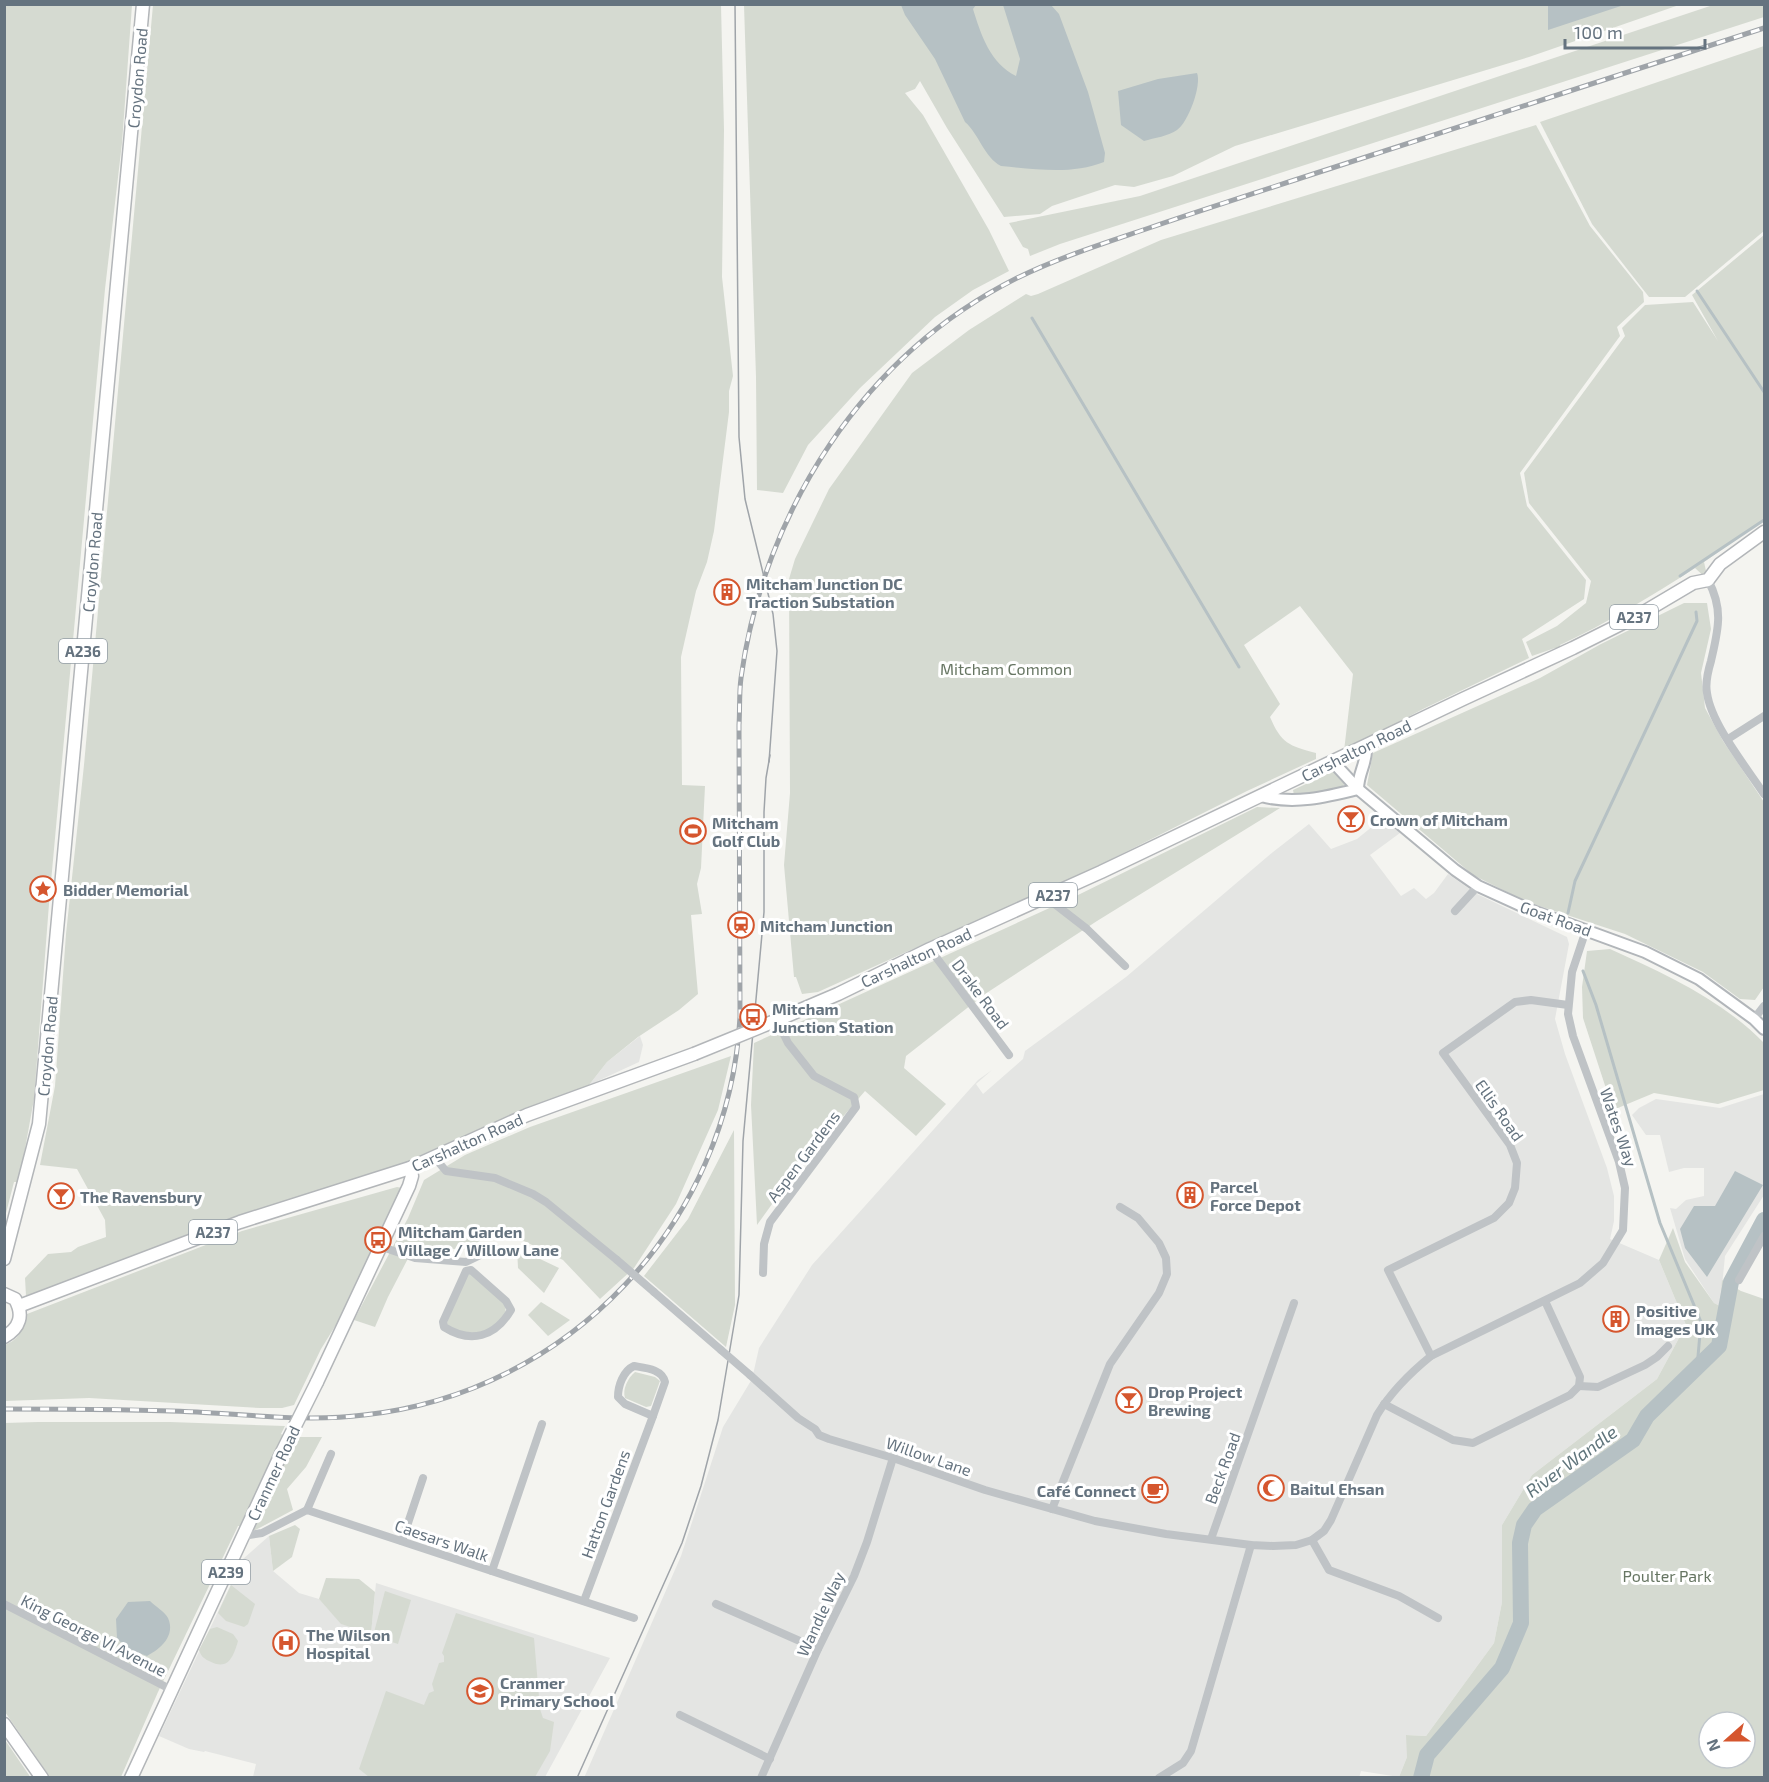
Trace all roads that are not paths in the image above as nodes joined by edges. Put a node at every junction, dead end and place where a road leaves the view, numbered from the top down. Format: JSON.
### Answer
{"nodes":[{"id":1,"x":144,"y":4,"type":"edge"},
{"id":2,"x":1764,"y":532,"type":"edge"},
{"id":3,"x":1708,"y":580,"type":"junction"},
{"id":4,"x":1764,"y":716,"type":"edge"},
{"id":5,"x":1728,"y":739,"type":"junction"},
{"id":6,"x":1366,"y":746,"type":"junction"},
{"id":7,"x":1333,"y":762,"type":"junction"},
{"id":8,"x":1358,"y":789,"type":"junction"},
{"id":9,"x":1764,"y":794,"type":"edge"},
{"id":10,"x":1261,"y":796,"type":"junction"},
{"id":11,"x":1478,"y":886,"type":"junction"},
{"id":12,"x":1047,"y":898,"type":"junction"},
{"id":13,"x":1455,"y":911,"type":"dead end"},
{"id":14,"x":1586,"y":930,"type":"junction"},
{"id":15,"x":930,"y":949,"type":"junction"},
{"id":16,"x":1125,"y":966,"type":"dead end"},
{"id":17,"x":1568,"y":1005,"type":"junction"},
{"id":18,"x":1764,"y":1006,"type":"edge"},
{"id":19,"x":1754,"y":1019,"type":"junction"},
{"id":20,"x":773,"y":1021,"type":"junction"},
{"id":21,"x":1764,"y":1029,"type":"edge"},
{"id":22,"x":1010,"y":1054,"type":"dead end"},
{"id":23,"x":435,"y":1158,"type":"junction"},
{"id":24,"x":410,"y":1168,"type":"junction"},
{"id":25,"x":1120,"y":1208,"type":"dead end"},
{"id":26,"x":1764,"y":1236,"type":"edge"},
{"id":27,"x":382,"y":1247,"type":"junction"},
{"id":28,"x":495,"y":1248,"type":"dead end"},
{"id":29,"x":4,"y":1259,"type":"edge"},
{"id":30,"x":467,"y":1266,"type":"junction"},
{"id":31,"x":763,"y":1273,"type":"dead end"},
{"id":32,"x":1739,"y":1280,"type":"dead end"},
{"id":33,"x":4,"y":1294,"type":"edge"},
{"id":34,"x":1545,"y":1301,"type":"junction"},
{"id":35,"x":1294,"y":1303,"type":"dead end"},
{"id":36,"x":19,"y":1306,"type":"junction"},
{"id":37,"x":4,"y":1337,"type":"edge"},
{"id":38,"x":1668,"y":1346,"type":"dead end"},
{"id":39,"x":1431,"y":1356,"type":"junction"},
{"id":40,"x":1579,"y":1386,"type":"junction"},
{"id":41,"x":1384,"y":1404,"type":"junction"},
{"id":42,"x":652,"y":1416,"type":"junction"},
{"id":43,"x":542,"y":1424,"type":"dead end"},
{"id":44,"x":331,"y":1454,"type":"dead end"},
{"id":45,"x":893,"y":1458,"type":"junction"},
{"id":46,"x":423,"y":1478,"type":"dead end"},
{"id":47,"x":1052,"y":1509,"type":"junction"},
{"id":48,"x":307,"y":1510,"type":"junction"},
{"id":49,"x":243,"y":1536,"type":"junction"},
{"id":50,"x":1211,"y":1539,"type":"junction"},
{"id":51,"x":1312,"y":1540,"type":"junction"},
{"id":52,"x":402,"y":1541,"type":"junction"},
{"id":53,"x":1251,"y":1545,"type":"junction"},
{"id":54,"x":492,"y":1571,"type":"junction"},
{"id":55,"x":584,"y":1601,"type":"junction"},
{"id":56,"x":4,"y":1604,"type":"edge"},
{"id":57,"x":716,"y":1604,"type":"dead end"},
{"id":58,"x":634,"y":1618,"type":"dead end"},
{"id":59,"x":1438,"y":1618,"type":"dead end"},
{"id":60,"x":818,"y":1649,"type":"junction"},
{"id":61,"x":172,"y":1690,"type":"junction"},
{"id":62,"x":680,"y":1715,"type":"dead end"},
{"id":63,"x":4,"y":1724,"type":"edge"},
{"id":64,"x":770,"y":1759,"type":"junction"},
{"id":65,"x":42,"y":1778,"type":"edge"},
{"id":66,"x":131,"y":1778,"type":"edge"},
{"id":67,"x":761,"y":1778,"type":"edge"},
{"id":68,"x":1159,"y":1778,"type":"edge"}],
"edges":[{"from":1,"to":29,"type":"main road","name":"Croydon Road","number":"A236"},
{"from":2,"to":3,"type":"main road","number":"A237"},
{"from":3,"to":5,"type":"street"},
{"from":3,"to":6,"type":"main road","name":"Carshalton Road","number":"A237"},
{"from":4,"to":5,"type":"street"},
{"from":5,"to":9,"type":"street"},
{"from":6,"to":7,"type":"main road","name":"Carshalton Road","number":"A237"},
{"from":6,"to":8,"type":"street"},
{"from":7,"to":8,"type":"street","name":"Goat Road"},
{"from":7,"to":10,"type":"main road","name":"Carshalton Road","number":"A237"},
{"from":8,"to":10,"type":"street"},
{"from":8,"to":11,"type":"street","name":"Goat Road"},
{"from":10,"to":12,"type":"main road","name":"Carshalton Road","number":"A237"},
{"from":11,"to":13,"type":"street"},
{"from":11,"to":14,"type":"street","name":"Goat Road"},
{"from":12,"to":15,"type":"main road","name":"Carshalton Road","number":"A237"},
{"from":12,"to":16,"type":"street"},
{"from":14,"to":17,"type":"street","name":"Wates Way"},
{"from":14,"to":19,"type":"street","name":"Goat Road"},
{"from":15,"to":20,"type":"main road","name":"Carshalton Road","number":"A237"},
{"from":15,"to":22,"type":"street","name":"Drake Road"},
{"from":17,"to":34,"type":"street","name":"Wates Way"},
{"from":17,"to":39,"type":"street","name":"Ellis Road"},
{"from":18,"to":19,"type":"street"},
{"from":19,"to":21,"type":"street","name":"Goat Road"},
{"from":20,"to":23,"type":"main road","name":"Carshalton Road","number":"A237","bridge":true},
{"from":20,"to":31,"type":"street","name":"Aspen Gardens"},
{"from":23,"to":24,"type":"main road","name":"Carshalton Road","number":"A237"},
{"from":23,"to":45,"type":"street","name":"Willow Lane","bridge":true},
{"from":24,"to":27,"type":"main road","name":"Cranmer Road","number":"A239"},
{"from":24,"to":36,"type":"main road","name":"Carshalton Road","number":"A237"},
{"from":25,"to":47,"type":"street"},
{"from":26,"to":32,"type":"street"},
{"from":27,"to":30,"type":"street"},
{"from":27,"to":49,"type":"main road","name":"Cranmer Road","number":"A239","bridge":true},
{"from":28,"to":30,"type":"street"},
{"from":30,"to":30,"type":"street"},
{"from":33,"to":36,"type":"main road"},
{"from":34,"to":39,"type":"street","name":"Wates Way"},
{"from":34,"to":40,"type":"street"},
{"from":35,"to":50,"type":"street","name":"Beck Road"},
{"from":36,"to":37,"type":"main road"},
{"from":38,"to":40,"type":"street"},
{"from":39,"to":41,"type":"street","name":"Wates Way"},
{"from":40,"to":41,"type":"street"},
{"from":41,"to":51,"type":"street","name":"Wates Way"},
{"from":42,"to":42,"type":"street","name":"Hatton Gardens"},
{"from":42,"to":55,"type":"street","name":"Hatton Gardens"},
{"from":43,"to":54,"type":"street"},
{"from":44,"to":48,"type":"street"},
{"from":45,"to":47,"type":"street","name":"Willow Lane"},
{"from":45,"to":60,"type":"street","name":"Wandle Way"},
{"from":46,"to":52,"type":"street"},
{"from":47,"to":50,"type":"street","name":"Willow Lane"},
{"from":48,"to":49,"type":"street"},
{"from":48,"to":52,"type":"street","name":"Caesars Walk"},
{"from":49,"to":61,"type":"main road","name":"Cranmer Road","number":"A239"},
{"from":50,"to":53,"type":"street","name":"Willow Lane"},
{"from":51,"to":53,"type":"street"},
{"from":51,"to":59,"type":"street"},
{"from":52,"to":54,"type":"street","name":"Caesars Walk"},
{"from":53,"to":68,"type":"street"},
{"from":54,"to":55,"type":"street","name":"Caesars Walk"},
{"from":55,"to":58,"type":"street","name":"Caesars Walk"},
{"from":56,"to":61,"type":"street","name":"King George VI Avenue"},
{"from":57,"to":60,"type":"street"},
{"from":60,"to":64,"type":"street","name":"Wandle Way"},
{"from":61,"to":66,"type":"main road","name":"Cranmer Road","number":"A239"},
{"from":62,"to":64,"type":"street"},
{"from":63,"to":65,"type":"main road"},
{"from":64,"to":67,"type":"street","name":"Wandle Way"}]}
